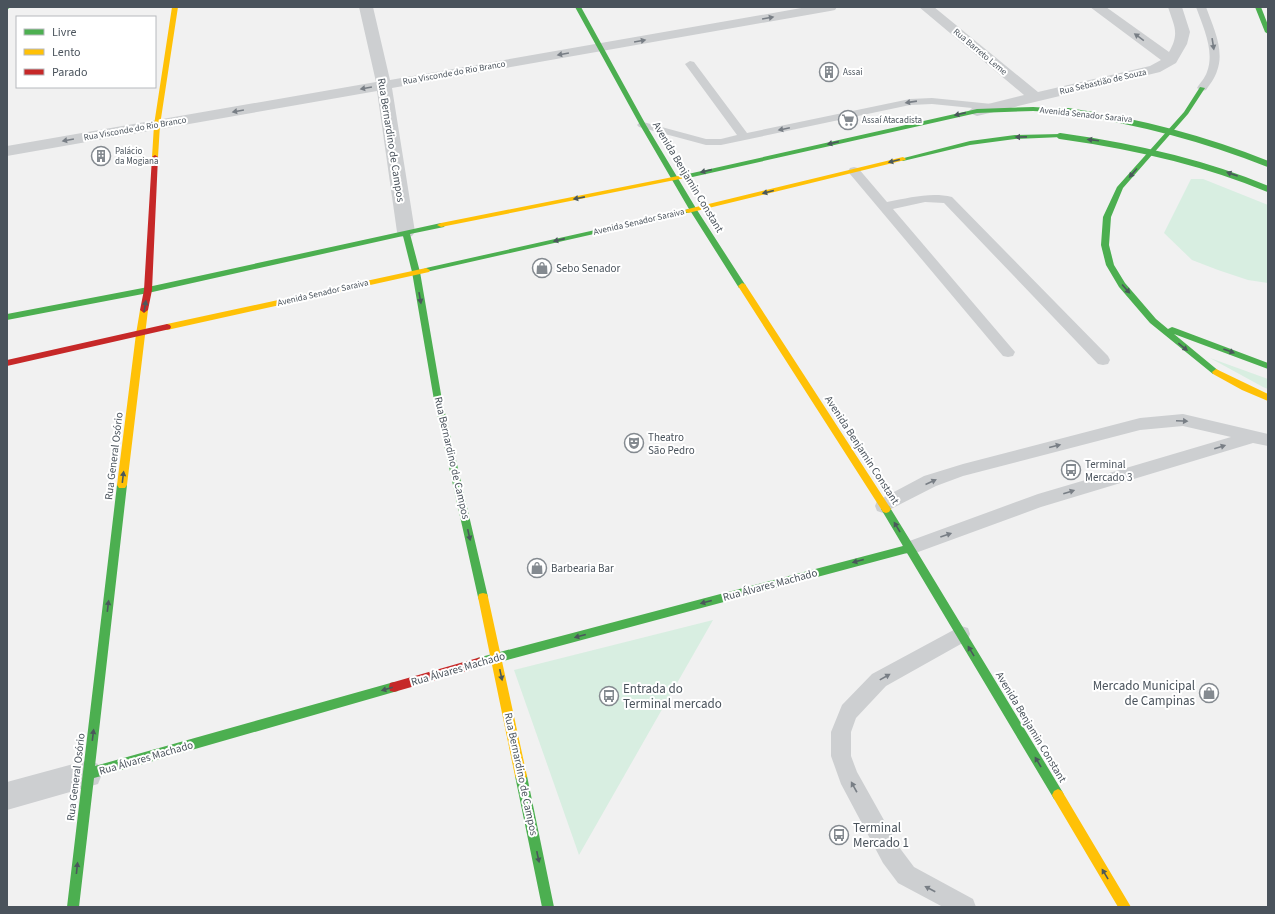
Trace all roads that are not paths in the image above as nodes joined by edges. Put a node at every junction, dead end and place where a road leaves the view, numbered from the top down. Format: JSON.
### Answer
{"nodes":[{"id":1,"x":175,"y":7,"type":"edge"},
{"id":2,"x":366,"y":7,"type":"edge"},
{"id":3,"x":578,"y":7,"type":"edge"},
{"id":4,"x":830,"y":7,"type":"edge"},
{"id":5,"x":926,"y":7,"type":"edge"},
{"id":6,"x":1097,"y":7,"type":"edge"},
{"id":7,"x":1175,"y":7,"type":"edge"},
{"id":8,"x":1201,"y":7,"type":"edge"},
{"id":9,"x":1258,"y":7,"type":"edge"},
{"id":10,"x":1268,"y":32,"type":"edge"},
{"id":11,"x":601,"y":48,"type":"junction"},
{"id":12,"x":1171,"y":60,"type":"junction"},
{"id":13,"x":690,"y":64,"type":"dead end"},
{"id":14,"x":384,"y":85,"type":"junction"},
{"id":15,"x":1202,"y":88,"type":"joint"},
{"id":16,"x":1035,"y":97,"type":"junction"},
{"id":17,"x":992,"y":107,"type":"junction"},
{"id":18,"x":977,"y":111,"type":"junction"},
{"id":19,"x":157,"y":125,"type":"junction"},
{"id":20,"x":643,"y":125,"type":"junction"},
{"id":21,"x":744,"y":137,"type":"junction"},
{"id":22,"x":7,"y":151,"type":"edge"},
{"id":23,"x":1268,"y":164,"type":"edge"},
{"id":24,"x":854,"y":171,"type":"junction"},
{"id":25,"x":674,"y":178,"type":"junction"},
{"id":26,"x":1268,"y":189,"type":"edge"},
{"id":27,"x":884,"y":207,"type":"junction"},
{"id":28,"x":693,"y":210,"type":"junction"},
{"id":29,"x":406,"y":232,"type":"junction"},
{"id":30,"x":416,"y":272,"type":"junction"},
{"id":31,"x":148,"y":290,"type":"junction"},
{"id":32,"x":7,"y":317,"type":"edge"},
{"id":33,"x":1153,"y":322,"type":"junction"},
{"id":34,"x":140,"y":334,"type":"junction"},
{"id":35,"x":1008,"y":352,"type":"dead end"},
{"id":36,"x":1103,"y":360,"type":"dead end"},
{"id":37,"x":7,"y":363,"type":"edge"},
{"id":38,"x":1268,"y":366,"type":"edge"},
{"id":39,"x":1268,"y":398,"type":"edge"},
{"id":40,"x":1261,"y":439,"type":"edge"},
{"id":41,"x":884,"y":506,"type":"junction"},
{"id":42,"x":910,"y":548,"type":"junction"},
{"id":43,"x":961,"y":634,"type":"junction"},
{"id":44,"x":498,"y":658,"type":"junction"},
{"id":45,"x":88,"y":774,"type":"junction"},
{"id":46,"x":7,"y":796,"type":"edge"},
{"id":47,"x":73,"y":907,"type":"edge"},
{"id":48,"x":548,"y":907,"type":"edge"},
{"id":49,"x":964,"y":907,"type":"edge"},
{"id":50,"x":1125,"y":907,"type":"edge"}],
"edges":[{"from":1,"to":19,"type":"main road","name":"Rua General Osório"},
{"from":2,"to":14,"type":"street","name":"Rua Bernardino de Campos"},
{"from":3,"to":11,"type":"main road","name":"Avenida Benjamin Constant"},
{"from":11,"to":4,"type":"street","name":"Rua Visconde do Rio Branco","one_way":true},
{"from":5,"to":16,"type":"street","name":"Rua Barreto Leme"},
{"from":12,"to":6,"type":"street","one_way":true},
{"from":7,"to":12,"type":"street"},
{"from":8,"to":15,"type":"lane","one_way":true},
{"from":9,"to":10,"type":"main road"},
{"from":11,"to":14,"type":"street","name":"Rua Visconde do Rio Branco","one_way":true},
{"from":11,"to":20,"type":"main road","name":"Avenida Benjamin Constant"},
{"from":12,"to":16,"type":"street","name":"Rua Sebastião de Souza"},
{"from":13,"to":21,"type":"lane"},
{"from":14,"to":19,"type":"street","name":"Rua Visconde do Rio Branco","one_way":true},
{"from":14,"to":29,"type":"street","name":"Rua Bernardino de Campos"},
{"from":15,"to":33,"type":"main road","one_way":true},
{"from":16,"to":17,"type":"street","name":"Rua Sebastião de Souza"},
{"from":17,"to":18,"type":"street","name":"Rua Sebastião de Souza"},
{"from":17,"to":21,"type":"lane","one_way":true},
{"from":18,"to":23,"type":"main road","name":"Avenida Senador Saraiva","bridge":true},
{"from":18,"to":25,"type":"main road","name":"Avenida Senador Saraiva","one_way":true},
{"from":19,"to":22,"type":"street","name":"Rua Visconde do Rio Branco","one_way":true},
{"from":19,"to":31,"type":"main road","name":"Rua General Osório"},
{"from":20,"to":21,"type":"lane"},
{"from":20,"to":25,"type":"main road","name":"Avenida Benjamin Constant"},
{"from":26,"to":24,"type":"main road","name":"Avenida Senador Saraiva","one_way":true,"bridge":true},
{"from":24,"to":27,"type":"lane"},
{"from":24,"to":28,"type":"main road","name":"Avenida Senador Saraiva","one_way":true},
{"from":25,"to":28,"type":"main road","name":"Avenida Benjamin Constant"},
{"from":25,"to":29,"type":"main road","name":"Avenida Senador Saraiva","one_way":true},
{"from":27,"to":35,"type":"lane"},
{"from":27,"to":36,"type":"lane"},
{"from":28,"to":30,"type":"main road","name":"Avenida Senador Saraiva","one_way":true},
{"from":28,"to":41,"type":"main road","name":"Avenida Benjamin Constant"},
{"from":29,"to":30,"type":"main road","name":"Rua Bernardino de Campos"},
{"from":29,"to":31,"type":"main road","name":"Avenida Senador Saraiva"},
{"from":30,"to":34,"type":"main road","name":"Avenida Senador Saraiva"},
{"from":30,"to":44,"type":"main road","name":"Rua Bernardino de Campos","one_way":true},
{"from":31,"to":32,"type":"main road","name":"Avenida Senador Saraiva"},
{"from":34,"to":31,"type":"main road","name":"Rua General Osório","one_way":true},
{"from":33,"to":38,"type":"main road","one_way":true},
{"from":33,"to":39,"type":"main road","one_way":true},
{"from":34,"to":37,"type":"main road","name":"Avenida Senador Saraiva"},
{"from":45,"to":34,"type":"main road","name":"Rua General Osório","one_way":true},
{"from":41,"to":40,"type":"lane","one_way":true},
{"from":42,"to":40,"type":"lane","one_way":true},
{"from":42,"to":41,"type":"main road","name":"Avenida Benjamin Constant","one_way":true},
{"from":42,"to":43,"type":"main road","name":"Avenida Benjamin Constant"},
{"from":42,"to":44,"type":"main road","name":"Rua Álvares Machado","one_way":true},
{"from":49,"to":43,"type":"lane","one_way":true},
{"from":50,"to":43,"type":"main road","name":"Avenida Benjamin Constant","one_way":true},
{"from":44,"to":45,"type":"main road","name":"Rua Álvares Machado","one_way":true},
{"from":44,"to":48,"type":"main road","name":"Rua Bernardino de Campos","one_way":true},
{"from":45,"to":46,"type":"street","name":"Rua Álvares Machado"},
{"from":47,"to":45,"type":"main road","name":"Rua General Osório","one_way":true}]}
